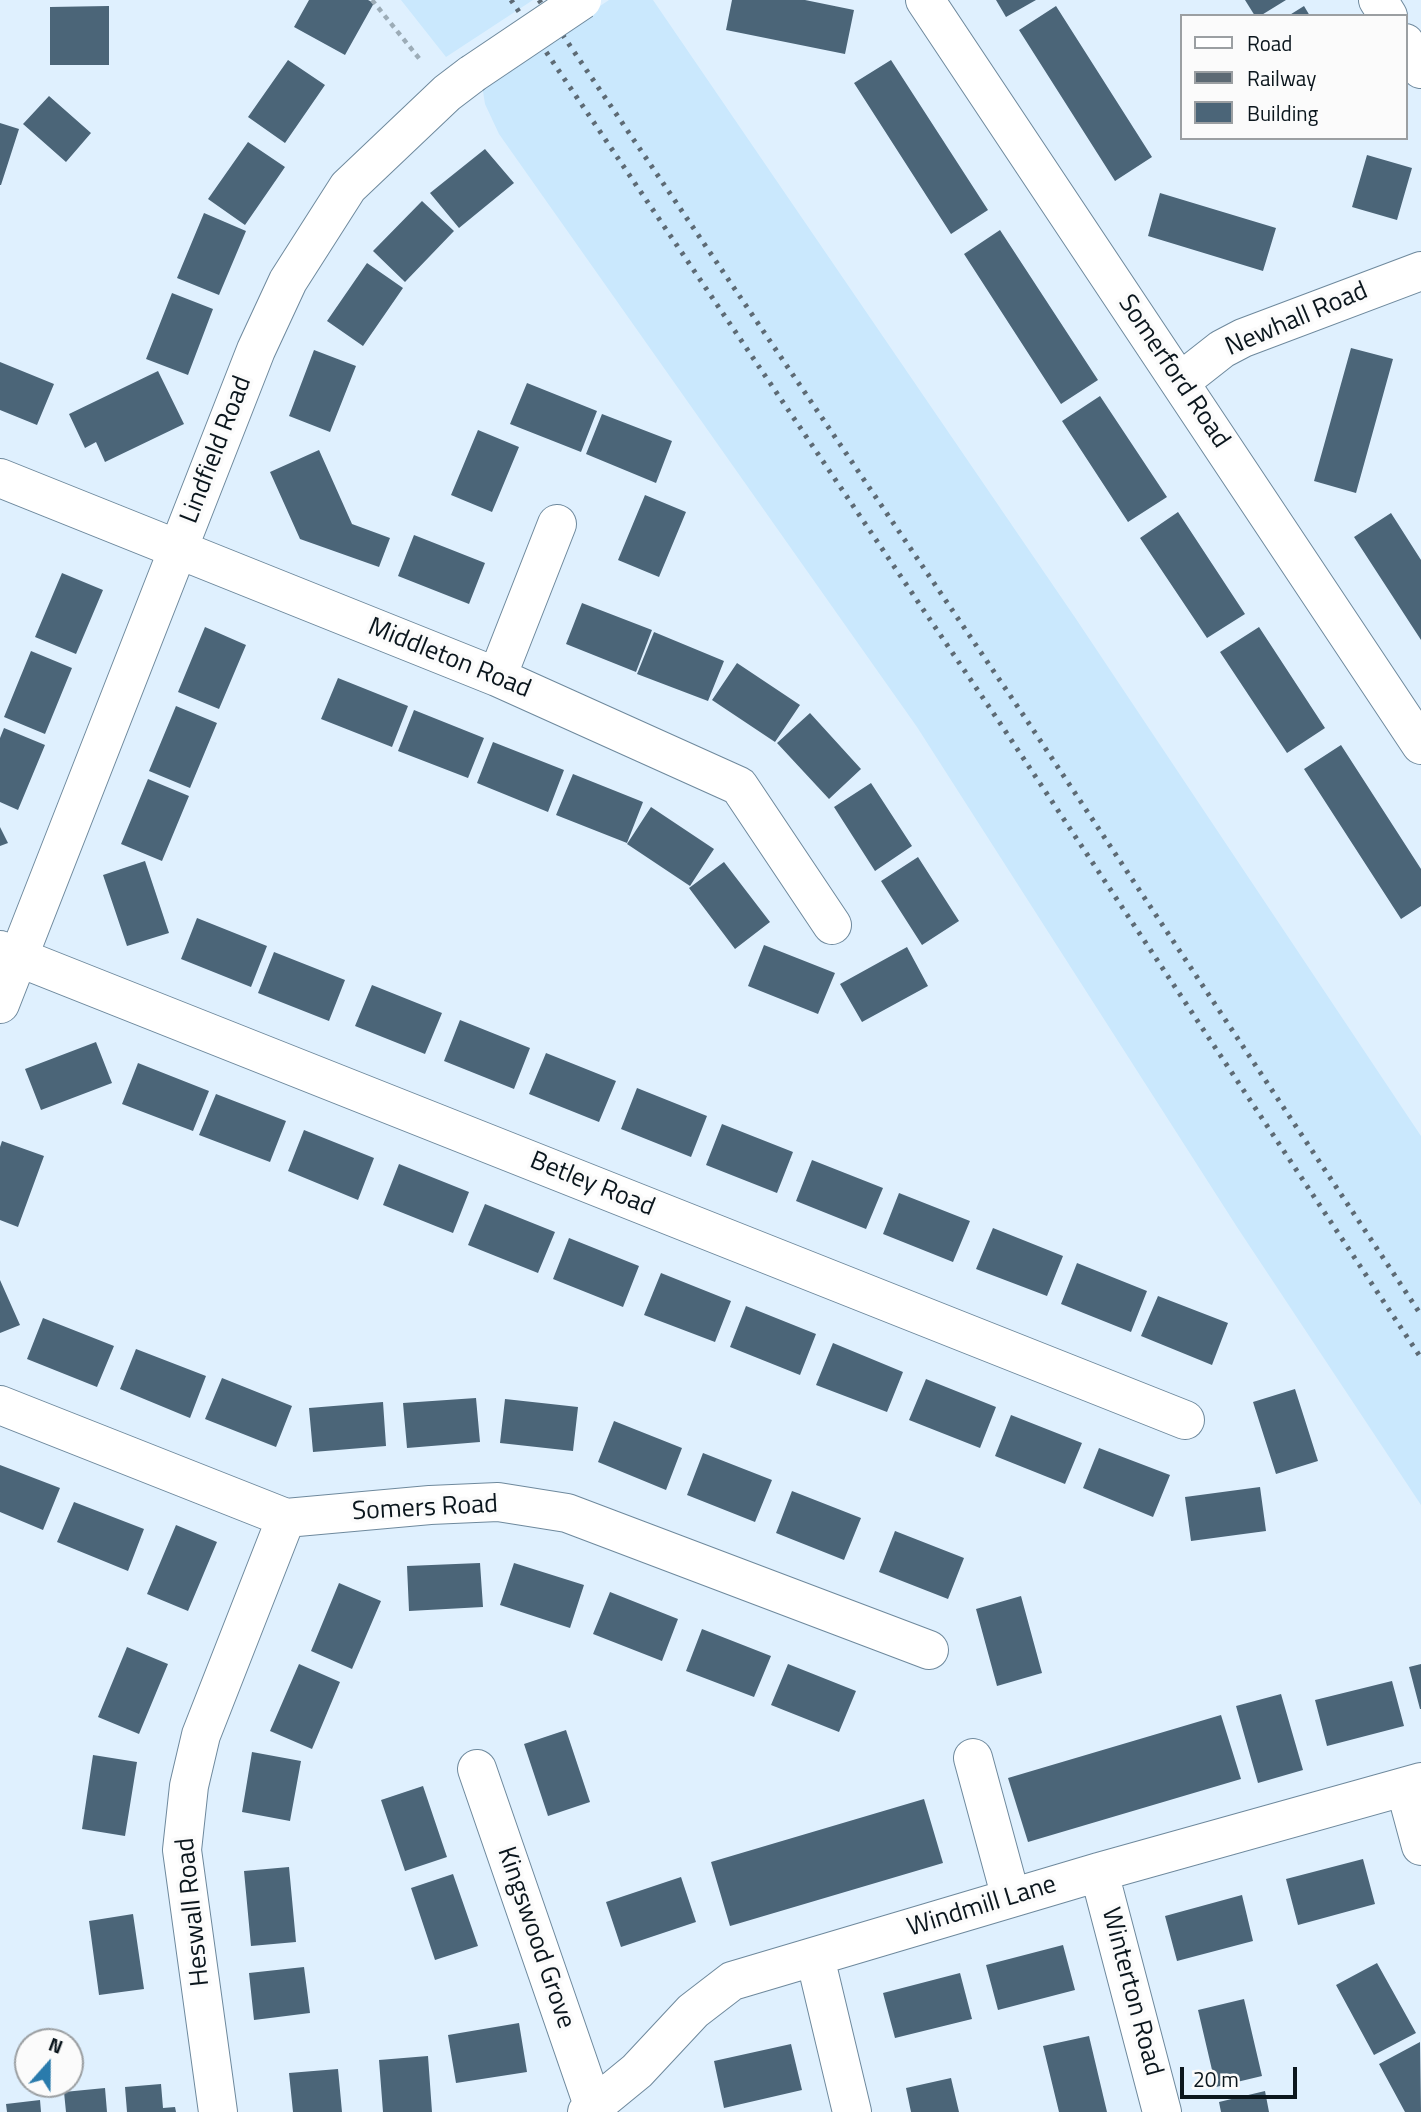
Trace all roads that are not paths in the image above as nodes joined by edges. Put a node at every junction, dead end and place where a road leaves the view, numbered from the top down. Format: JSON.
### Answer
{"nodes":[{"id":1,"x":582,"y":0,"type":"edge"},
{"id":2,"x":925,"y":0,"type":"edge"},
{"id":3,"x":1407,"y":46,"type":"edge"},
{"id":4,"x":1421,"y":69,"type":"edge"},
{"id":5,"x":1421,"y":271,"type":"edge"},
{"id":6,"x":1180,"y":382,"type":"junction"},
{"id":7,"x":0,"y":478,"type":"edge"},
{"id":8,"x":557,"y":524,"type":"dead end"},
{"id":9,"x":178,"y":549,"type":"junction"},
{"id":10,"x":497,"y":677,"type":"junction"},
{"id":11,"x":1421,"y":745,"type":"edge"},
{"id":12,"x":832,"y":925,"type":"dead end"},
{"id":13,"x":9,"y":954,"type":"edge"},
{"id":14,"x":0,"y":1004,"type":"edge"},
{"id":15,"x":0,"y":1405,"type":"edge"},
{"id":16,"x":1185,"y":1420,"type":"dead end"},
{"id":17,"x":286,"y":1518,"type":"junction"},
{"id":18,"x":929,"y":1650,"type":"dead end"},
{"id":19,"x":973,"y":1758,"type":"dead end"},
{"id":20,"x":477,"y":1769,"type":"dead end"},
{"id":21,"x":1413,"y":1785,"type":"edge"},
{"id":22,"x":1421,"y":1846,"type":"edge"},
{"id":23,"x":1099,"y":1872,"type":"junction"},
{"id":24,"x":1011,"y":1898,"type":"junction"},
{"id":25,"x":815,"y":1957,"type":"junction"},
{"id":26,"x":590,"y":2110,"type":"edge"},
{"id":27,"x":218,"y":2112,"type":"edge"},
{"id":28,"x":852,"y":2112,"type":"edge"},
{"id":29,"x":1162,"y":2112,"type":"edge"}],
"edges":[{"from":1,"to":9,"type":"street","name":"Lindfield Road","bridge":true},
{"from":2,"to":6,"type":"street","name":"Somerford Road"},
{"from":3,"to":4,"type":"street"},
{"from":5,"to":6,"type":"street","name":"Newhall Road"},
{"from":6,"to":11,"type":"street","name":"Somerford Road"},
{"from":7,"to":9,"type":"street","name":"Middleton Road"},
{"from":8,"to":10,"type":"street"},
{"from":9,"to":10,"type":"street","name":"Middleton Road"},
{"from":9,"to":13,"type":"street","name":"Lindfield Road"},
{"from":10,"to":12,"type":"street","name":"Middleton Road"},
{"from":13,"to":14,"type":"street","name":"Lindfield Road"},
{"from":13,"to":16,"type":"street","name":"Betley Road"},
{"from":15,"to":17,"type":"street","name":"Somers Road"},
{"from":17,"to":18,"type":"street","name":"Somers Road"},
{"from":17,"to":27,"type":"street","name":"Heswall Road"},
{"from":19,"to":24,"type":"street"},
{"from":20,"to":26,"type":"street","name":"Kingswood Grove"},
{"from":21,"to":22,"type":"street"},
{"from":21,"to":23,"type":"street","name":"Windmill Lane"},
{"from":23,"to":24,"type":"street","name":"Windmill Lane"},
{"from":23,"to":29,"type":"street","name":"Winterton Road"},
{"from":24,"to":25,"type":"street","name":"Windmill Lane"},
{"from":25,"to":26,"type":"street","name":"Windmill Lane"},
{"from":25,"to":28,"type":"street"}]}
